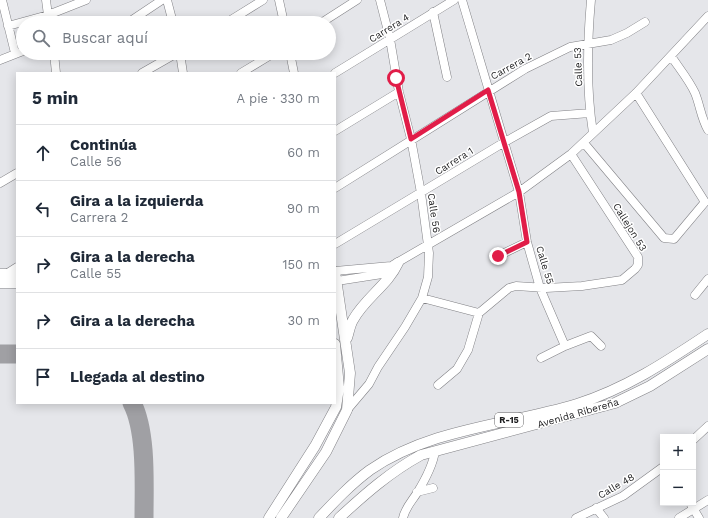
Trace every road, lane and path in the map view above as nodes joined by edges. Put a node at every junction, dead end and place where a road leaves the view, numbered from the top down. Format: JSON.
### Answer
{"nodes":[{"id":1,"x":2,"y":0,"type":"edge"},
{"id":2,"x":46,"y":0,"type":"edge"},
{"id":3,"x":86,"y":0,"type":"edge"},
{"id":4,"x":162,"y":0,"type":"edge"},
{"id":5,"x":167,"y":0,"type":"edge"},
{"id":6,"x":263,"y":0,"type":"edge"},
{"id":7,"x":279,"y":0,"type":"edge"},
{"id":8,"x":357,"y":0,"type":"edge"},
{"id":9,"x":380,"y":0,"type":"edge"},
{"id":10,"x":454,"y":0,"type":"edge"},
{"id":11,"x":462,"y":0,"type":"edge"},
{"id":12,"x":591,"y":0,"type":"edge"},
{"id":13,"x":433,"y":12,"type":"junction"},
{"id":14,"x":49,"y":16,"type":"edge"},
{"id":15,"x":55,"y":16,"type":"edge"},
{"id":16,"x":138,"y":16,"type":"edge"},
{"id":17,"x":171,"y":16,"type":"edge"},
{"id":18,"x":237,"y":16,"type":"edge"},
{"id":19,"x":282,"y":16,"type":"edge"},
{"id":20,"x":332,"y":16,"type":"edge"},
{"id":21,"x":708,"y":16,"type":"edge"},
{"id":22,"x":645,"y":22,"type":"dead end"},
{"id":23,"x":16,"y":25,"type":"edge"},
{"id":24,"x":8,"y":26,"type":"junction"},
{"id":25,"x":390,"y":38,"type":"junction"},
{"id":26,"x":16,"y":45,"type":"edge"},
{"id":27,"x":586,"y":45,"type":"junction"},
{"id":28,"x":16,"y":53,"type":"edge"},
{"id":29,"x":671,"y":56,"type":"junction"},
{"id":30,"x":0,"y":60,"type":"edge"},
{"id":31,"x":55,"y":60,"type":"edge"},
{"id":32,"x":165,"y":60,"type":"edge"},
{"id":33,"x":181,"y":60,"type":"edge"},
{"id":34,"x":262,"y":60,"type":"edge"},
{"id":35,"x":291,"y":60,"type":"edge"},
{"id":36,"x":56,"y":72,"type":"edge"},
{"id":37,"x":144,"y":72,"type":"edge"},
{"id":38,"x":183,"y":72,"type":"edge"},
{"id":39,"x":243,"y":72,"type":"edge"},
{"id":40,"x":294,"y":72,"type":"edge"},
{"id":41,"x":336,"y":72,"type":"edge"},
{"id":42,"x":447,"y":77,"type":"dead end"},
{"id":43,"x":488,"y":90,"type":"junction"},
{"id":44,"x":399,"y":92,"type":"junction"},
{"id":45,"x":636,"y":93,"type":"junction"},
{"id":46,"x":590,"y":112,"type":"junction"},
{"id":47,"x":336,"y":130,"type":"edge"},
{"id":48,"x":708,"y":130,"type":"edge"},
{"id":49,"x":593,"y":133,"type":"junction"},
{"id":50,"x":411,"y":139,"type":"junction"},
{"id":51,"x":503,"y":143,"type":"junction"},
{"id":52,"x":584,"y":143,"type":"junction"},
{"id":53,"x":571,"y":154,"type":"junction"},
{"id":54,"x":16,"y":174,"type":"edge"},
{"id":55,"x":0,"y":183,"type":"edge"},
{"id":56,"x":336,"y":187,"type":"edge"},
{"id":57,"x":519,"y":192,"type":"junction"},
{"id":58,"x":421,"y":193,"type":"junction"},
{"id":59,"x":707,"y":202,"type":"edge"},
{"id":60,"x":527,"y":242,"type":"junction"},
{"id":61,"x":336,"y":243,"type":"edge"},
{"id":62,"x":428,"y":245,"type":"junction"},
{"id":63,"x":498,"y":256,"type":"dead end"},
{"id":64,"x":395,"y":264,"type":"junction"},
{"id":65,"x":16,"y":268,"type":"edge"},
{"id":66,"x":16,"y":274,"type":"edge"},
{"id":67,"x":336,"y":276,"type":"edge"},
{"id":68,"x":2,"y":277,"type":"edge"},
{"id":69,"x":708,"y":279,"type":"edge"},
{"id":70,"x":16,"y":283,"type":"edge"},
{"id":71,"x":540,"y":288,"type":"junction"},
{"id":72,"x":695,"y":295,"type":"dead end"},
{"id":73,"x":422,"y":298,"type":"junction"},
{"id":74,"x":336,"y":299,"type":"edge"},
{"id":75,"x":479,"y":313,"type":"junction"},
{"id":76,"x":708,"y":334,"type":"edge"},
{"id":77,"x":338,"y":345,"type":"edge"},
{"id":78,"x":565,"y":346,"type":"junction"},
{"id":79,"x":601,"y":346,"type":"dead end"},
{"id":80,"x":708,"y":349,"type":"edge"},
{"id":81,"x":541,"y":358,"type":"dead end"},
{"id":82,"x":438,"y":386,"type":"dead end"},
{"id":83,"x":347,"y":410,"type":"junction"},
{"id":84,"x":708,"y":426,"type":"edge"},
{"id":85,"x":696,"y":437,"type":"edge"},
{"id":86,"x":435,"y":451,"type":"junction"},
{"id":87,"x":660,"y":469,"type":"edge"},
{"id":88,"x":434,"y":488,"type":"dead end"},
{"id":89,"x":417,"y":492,"type":"junction"},
{"id":90,"x":708,"y":500,"type":"edge"},
{"id":91,"x":696,"y":504,"type":"edge"},
{"id":92,"x":691,"y":506,"type":"edge"},
{"id":93,"x":596,"y":508,"type":"junction"},
{"id":94,"x":269,"y":518,"type":"edge"},
{"id":95,"x":281,"y":518,"type":"edge"},
{"id":96,"x":319,"y":518,"type":"edge"},
{"id":97,"x":339,"y":518,"type":"edge"},
{"id":98,"x":403,"y":518,"type":"edge"},
{"id":99,"x":576,"y":518,"type":"edge"},
{"id":100,"x":604,"y":518,"type":"edge"},
{"id":101,"x":680,"y":518,"type":"edge"},
{"id":102,"x":699,"y":518,"type":"edge"}],
"edges":[{"from":1,"to":24,"type":"street"},
{"from":2,"to":14,"type":"street"},
{"from":3,"to":15,"type":"street"},
{"from":4,"to":16,"type":"street"},
{"from":5,"to":17,"type":"street"},
{"from":6,"to":18,"type":"street"},
{"from":7,"to":19,"type":"street"},
{"from":8,"to":20,"type":"street"},
{"from":9,"to":25,"type":"street","name":"Calle 56"},
{"from":10,"to":13,"type":"street","name":"Carrera 4"},
{"from":11,"to":43,"type":"street","name":"Calle 55"},
{"from":12,"to":27,"type":"street","name":"Calle 53"},
{"from":13,"to":25,"type":"street","name":"Carrera 4"},
{"from":13,"to":42,"type":"street"},
{"from":21,"to":29,"type":"street"},
{"from":22,"to":27,"type":"street","name":"Carrera 2"},
{"from":23,"to":24,"type":"street"},
{"from":24,"to":26,"type":"street"},
{"from":25,"to":41,"type":"street","name":"Carrera 4"},
{"from":25,"to":44,"type":"street","name":"Calle 56"},
{"from":27,"to":43,"type":"street","name":"Carrera 2"},
{"from":27,"to":46,"type":"street","name":"Calle 53"},
{"from":28,"to":30,"type":"street"},
{"from":29,"to":45,"type":"street"},
{"from":29,"to":48,"type":"street"},
{"from":31,"to":36,"type":"street"},
{"from":32,"to":37,"type":"street"},
{"from":33,"to":38,"type":"street"},
{"from":34,"to":39,"type":"street"},
{"from":35,"to":40,"type":"street"},
{"from":43,"to":50,"type":"street","name":"Carrera 2"},
{"from":43,"to":51,"type":"street","name":"Calle 55"},
{"from":44,"to":47,"type":"street"},
{"from":44,"to":50,"type":"street","name":"Calle 56"},
{"from":45,"to":49,"type":"street"},
{"from":45,"to":59,"type":"street"},
{"from":46,"to":49,"type":"street","name":"Calle 53"},
{"from":46,"to":51,"type":"street","name":"Carrera 1"},
{"from":49,"to":52,"type":"street"},
{"from":50,"to":56,"type":"street","name":"Carrera 2"},
{"from":50,"to":58,"type":"street","name":"Calle 56"},
{"from":51,"to":57,"type":"street","name":"Calle 55"},
{"from":51,"to":58,"type":"street","name":"Carrera 1"},
{"from":52,"to":53,"type":"street"},
{"from":52,"to":59,"type":"street"},
{"from":53,"to":57,"type":"street"},
{"from":53,"to":71,"type":"street","name":"Callejon 53"},
{"from":54,"to":55,"type":"street"},
{"from":57,"to":60,"type":"street","name":"Calle 55"},
{"from":57,"to":62,"type":"street"},
{"from":58,"to":61,"type":"street","name":"Carrera 1"},
{"from":58,"to":62,"type":"street","name":"Calle 56"},
{"from":60,"to":63,"type":"street"},
{"from":60,"to":71,"type":"street","name":"Calle 55"},
{"from":62,"to":64,"type":"street"},
{"from":62,"to":73,"type":"street","name":"Calle 56"},
{"from":64,"to":67,"type":"street"},
{"from":64,"to":77,"type":"main road"},
{"from":65,"to":68,"type":"street"},
{"from":66,"to":68,"type":"main road"},
{"from":68,"to":70,"type":"main road"},
{"from":69,"to":72,"type":"street"},
{"from":71,"to":75,"type":"street","name":"Callejon 53"},
{"from":71,"to":78,"type":"street","name":"Calle 55"},
{"from":73,"to":75,"type":"street"},
{"from":73,"to":83,"type":"street","name":"Calle 56"},
{"from":74,"to":77,"type":"main road"},
{"from":75,"to":82,"type":"street"},
{"from":76,"to":96,"type":"main road","name":"Avenida Ribereña","number":"R-15"},
{"from":77,"to":83,"type":"main road"},
{"from":77,"to":94,"type":"main road"},
{"from":78,"to":79,"type":"street"},
{"from":78,"to":81,"type":"street"},
{"from":80,"to":86,"type":"main road","name":"Avenida Ribereña","number":"R-15"},
{"from":83,"to":95,"type":"main road"},
{"from":84,"to":85,"type":"street"},
{"from":86,"to":89,"type":"street"},
{"from":86,"to":97,"type":"main road","name":"Avenida Ribereña","number":"R-15"},
{"from":87,"to":93,"type":"street","name":"Calle 48"},
{"from":88,"to":89,"type":"street"},
{"from":89,"to":98,"type":"street"},
{"from":90,"to":91,"type":"street"},
{"from":92,"to":101,"type":"street"},
{"from":92,"to":102,"type":"street"},
{"from":93,"to":99,"type":"street","name":"Calle 48"},
{"from":93,"to":100,"type":"street"}]}
